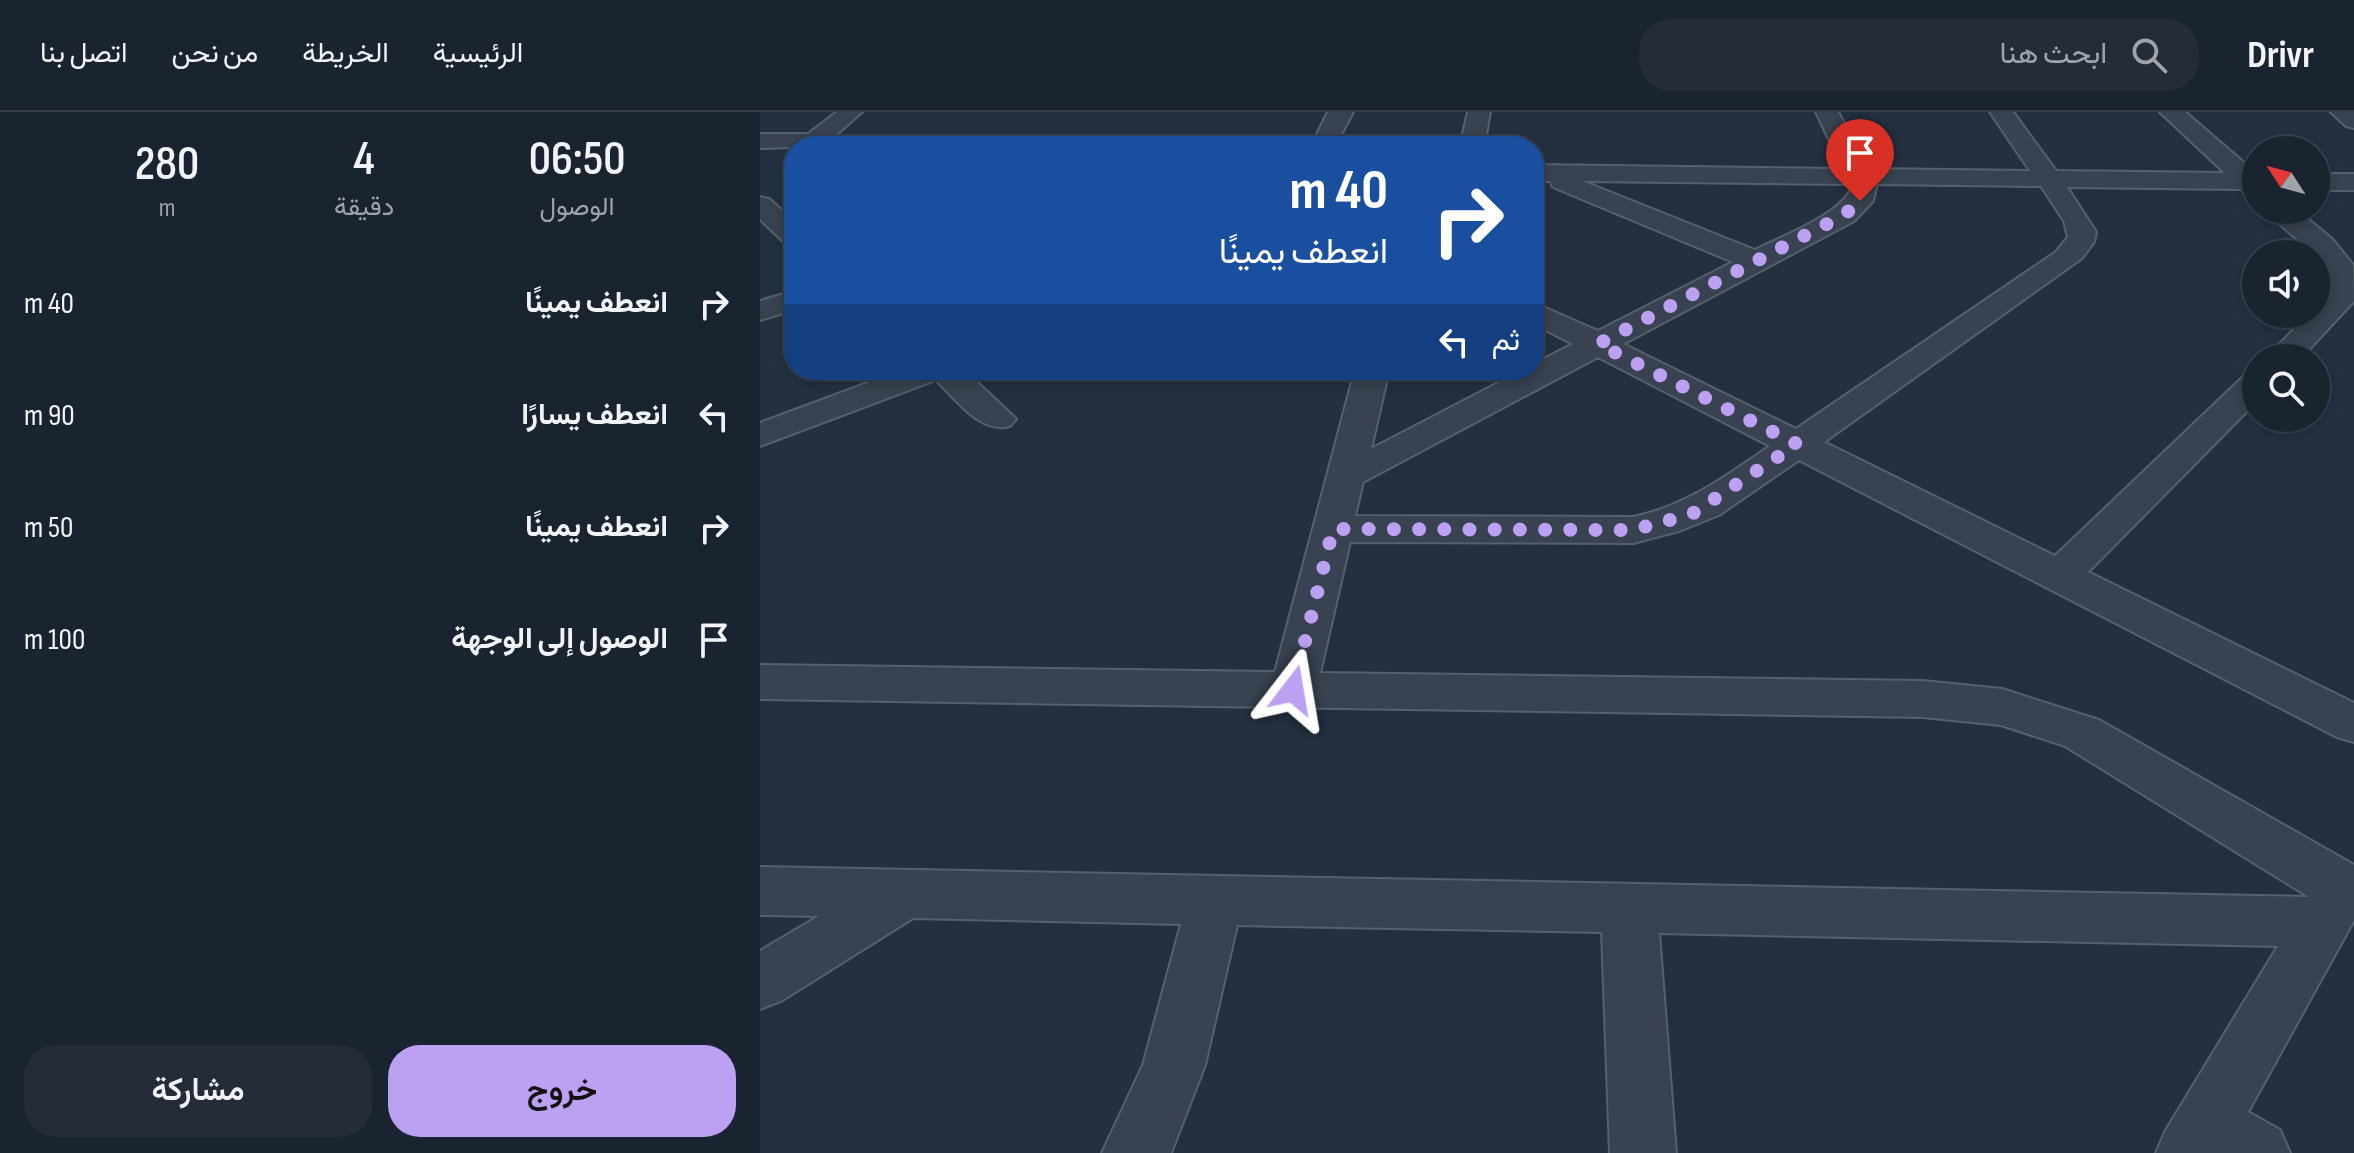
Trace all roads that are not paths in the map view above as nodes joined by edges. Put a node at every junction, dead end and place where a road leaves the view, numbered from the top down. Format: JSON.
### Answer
{"nodes":[{"id":1,"x":851,"y":112,"type":"edge"},
{"id":2,"x":1342,"y":112,"type":"edge"},
{"id":3,"x":1479,"y":112,"type":"edge"},
{"id":4,"x":1827,"y":112,"type":"edge"},
{"id":5,"x":2001,"y":112,"type":"edge"},
{"id":6,"x":2171,"y":112,"type":"edge"},
{"id":7,"x":2342,"y":112,"type":"edge"},
{"id":8,"x":2354,"y":121,"type":"edge"},
{"id":9,"x":820,"y":136,"type":"edge"},
{"id":10,"x":1328,"y":136,"type":"edge"},
{"id":11,"x":1474,"y":136,"type":"edge"},
{"id":12,"x":760,"y":141,"type":"edge"},
{"id":13,"x":784,"y":148,"type":"edge"},
{"id":14,"x":1544,"y":173,"type":"edge"},
{"id":15,"x":2242,"y":173,"type":"edge"},
{"id":16,"x":1544,"y":175,"type":"edge"},
{"id":17,"x":1863,"y":177,"type":"junction"},
{"id":18,"x":2049,"y":179,"type":"junction"},
{"id":19,"x":2330,"y":182,"type":"edge"},
{"id":20,"x":2354,"y":182,"type":"edge"},
{"id":21,"x":2242,"y":183,"type":"edge"},
{"id":22,"x":760,"y":205,"type":"edge"},
{"id":23,"x":2297,"y":224,"type":"edge"},
{"id":24,"x":784,"y":227,"type":"edge"},
{"id":25,"x":1756,"y":261,"type":"junction"},
{"id":26,"x":784,"y":303,"type":"edge"},
{"id":27,"x":760,"y":311,"type":"edge"},
{"id":28,"x":1544,"y":317,"type":"edge"},
{"id":29,"x":1598,"y":344,"type":"junction"},
{"id":30,"x":2296,"y":344,"type":"edge"},
{"id":31,"x":1544,"y":372,"type":"edge"},
{"id":32,"x":906,"y":380,"type":"edge"},
{"id":33,"x":955,"y":380,"type":"edge"},
{"id":34,"x":1369,"y":380,"type":"edge"},
{"id":35,"x":1530,"y":380,"type":"edge"},
{"id":36,"x":2242,"y":397,"type":"edge"},
{"id":37,"x":998,"y":419,"type":"dead end"},
{"id":38,"x":760,"y":435,"type":"edge"},
{"id":39,"x":1797,"y":444,"type":"junction"},
{"id":40,"x":1345,"y":477,"type":"junction"},
{"id":41,"x":1333,"y":529,"type":"junction"},
{"id":42,"x":2059,"y":576,"type":"junction"},
{"id":43,"x":760,"y":682,"type":"edge"},
{"id":44,"x":1293,"y":690,"type":"junction"},
{"id":45,"x":2354,"y":724,"type":"edge"},
{"id":46,"x":760,"y":891,"type":"edge"},
{"id":47,"x":2340,"y":893,"type":"edge"},
{"id":48,"x":905,"y":894,"type":"junction"},
{"id":49,"x":1215,"y":900,"type":"junction"},
{"id":50,"x":1629,"y":908,"type":"junction"},
{"id":51,"x":760,"y":982,"type":"edge"},
{"id":52,"x":2218,"y":1143,"type":"edge"},
{"id":53,"x":1135,"y":1153,"type":"edge"},
{"id":54,"x":1643,"y":1153,"type":"edge"}],
"edges":[{"from":1,"to":9,"type":"street"},
{"from":2,"to":10,"type":"street"},
{"from":3,"to":11,"type":"street"},
{"from":4,"to":17,"type":"street"},
{"from":5,"to":18,"type":"street"},
{"from":6,"to":15,"type":"street"},
{"from":7,"to":8,"type":"street"},
{"from":12,"to":13,"type":"street"},
{"from":14,"to":17,"type":"street"},
{"from":16,"to":25,"type":"street"},
{"from":17,"to":18,"type":"street"},
{"from":17,"to":25,"type":"street"},
{"from":18,"to":21,"type":"street"},
{"from":18,"to":39,"type":"street"},
{"from":19,"to":20,"type":"street"},
{"from":22,"to":24,"type":"street"},
{"from":23,"to":30,"type":"street"},
{"from":25,"to":29,"type":"street"},
{"from":26,"to":27,"type":"street"},
{"from":28,"to":29,"type":"street"},
{"from":29,"to":31,"type":"street"},
{"from":29,"to":39,"type":"street"},
{"from":32,"to":38,"type":"street"},
{"from":33,"to":37,"type":"street"},
{"from":34,"to":40,"type":"street"},
{"from":35,"to":40,"type":"street"},
{"from":36,"to":42,"type":"street"},
{"from":39,"to":41,"type":"street"},
{"from":39,"to":42,"type":"street"},
{"from":40,"to":41,"type":"street"},
{"from":41,"to":44,"type":"street"},
{"from":42,"to":45,"type":"street"},
{"from":43,"to":44,"type":"street"},
{"from":44,"to":47,"type":"street"},
{"from":46,"to":48,"type":"street"},
{"from":47,"to":50,"type":"street"},
{"from":47,"to":52,"type":"street"},
{"from":48,"to":49,"type":"street"},
{"from":48,"to":51,"type":"street"},
{"from":49,"to":50,"type":"street"},
{"from":49,"to":53,"type":"street"},
{"from":50,"to":54,"type":"street"}]}
